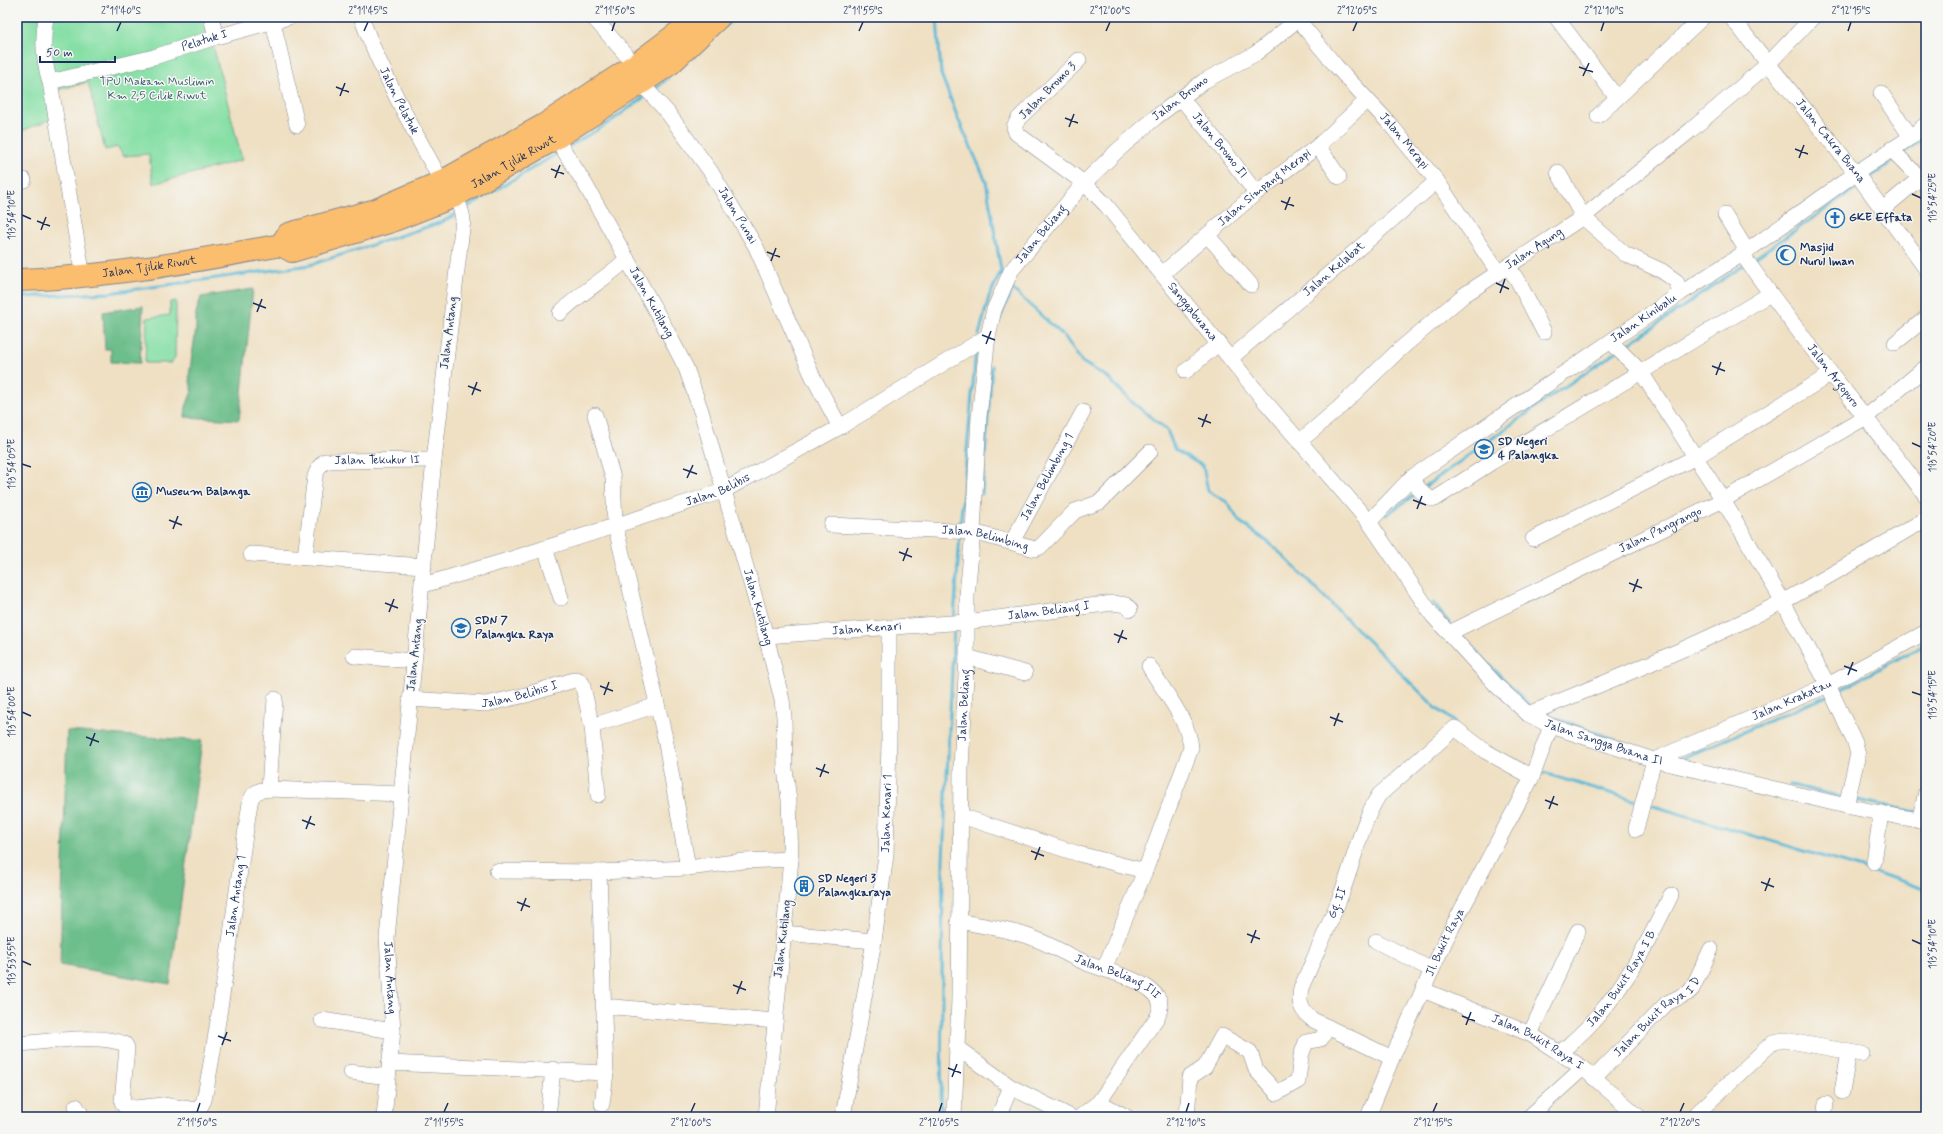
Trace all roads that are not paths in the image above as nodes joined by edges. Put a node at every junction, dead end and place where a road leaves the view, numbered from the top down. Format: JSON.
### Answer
{"nodes":[{"id":1,"x":46,"y":17,"type":"edge"},
{"id":2,"x":211,"y":17,"type":"edge"},
{"id":3,"x":289,"y":17,"type":"edge"},
{"id":4,"x":361,"y":17,"type":"edge"},
{"id":5,"x":593,"y":17,"type":"edge"},
{"id":6,"x":698,"y":17,"type":"edge"},
{"id":7,"x":720,"y":17,"type":"edge"},
{"id":8,"x":1556,"y":17,"type":"edge"},
{"id":9,"x":1703,"y":17,"type":"edge"},
{"id":10,"x":1731,"y":17,"type":"edge"},
{"id":11,"x":1813,"y":17,"type":"edge"},
{"id":12,"x":1299,"y":18,"type":"edge"},
{"id":13,"x":273,"y":22,"type":"junction"},
{"id":14,"x":216,"y":37,"type":"junction"},
{"id":15,"x":1079,"y":60,"type":"dead end"},
{"id":16,"x":1769,"y":63,"type":"junction"},
{"id":17,"x":638,"y":74,"type":"junction"},
{"id":18,"x":50,"y":82,"type":"junction"},
{"id":19,"x":1881,"y":93,"type":"dead end"},
{"id":20,"x":1181,"y":98,"type":"junction"},
{"id":21,"x":1617,"y":98,"type":"junction"},
{"id":22,"x":1367,"y":100,"type":"junction"},
{"id":23,"x":1598,"y":116,"type":"dead end"},
{"id":24,"x":1926,"y":124,"type":"edge"},
{"id":25,"x":297,"y":125,"type":"dead end"},
{"id":26,"x":1911,"y":137,"type":"junction"},
{"id":27,"x":556,"y":138,"type":"junction"},
{"id":28,"x":1318,"y":146,"type":"junction"},
{"id":29,"x":1891,"y":149,"type":"junction"},
{"id":30,"x":1558,"y":172,"type":"dead end"},
{"id":31,"x":1856,"y":173,"type":"junction"},
{"id":32,"x":1923,"y":176,"type":"edge"},
{"id":33,"x":1339,"y":177,"type":"dead end"},
{"id":34,"x":1437,"y":181,"type":"junction"},
{"id":35,"x":1084,"y":183,"type":"junction"},
{"id":36,"x":448,"y":189,"type":"junction"},
{"id":37,"x":1256,"y":193,"type":"junction"},
{"id":38,"x":1072,"y":197,"type":"joint"},
{"id":39,"x":1883,"y":209,"type":"junction"},
{"id":40,"x":1725,"y":215,"type":"dead end"},
{"id":41,"x":1583,"y":217,"type":"junction"},
{"id":42,"x":1208,"y":236,"type":"junction"},
{"id":43,"x":1744,"y":253,"type":"junction"},
{"id":44,"x":627,"y":259,"type":"junction"},
{"id":45,"x":1503,"y":269,"type":"junction"},
{"id":46,"x":1926,"y":269,"type":"edge"},
{"id":47,"x":1162,"y":274,"type":"junction"},
{"id":48,"x":83,"y":277,"type":"junction"},
{"id":49,"x":17,"y":280,"type":"edge"},
{"id":50,"x":1252,"y":285,"type":"dead end"},
{"id":51,"x":1681,"y":293,"type":"junction"},
{"id":52,"x":1770,"y":294,"type":"junction"},
{"id":53,"x":560,"y":313,"type":"dead end"},
{"id":54,"x":1926,"y":318,"type":"edge"},
{"id":55,"x":1544,"y":332,"type":"dead end"},
{"id":56,"x":988,"y":336,"type":"junction"},
{"id":57,"x":1611,"y":342,"type":"junction"},
{"id":58,"x":1219,"y":343,"type":"junction"},
{"id":59,"x":1895,"y":343,"type":"dead end"},
{"id":60,"x":1231,"y":358,"type":"junction"},
{"id":61,"x":1926,"y":367,"type":"edge"},
{"id":62,"x":1186,"y":371,"type":"dead end"},
{"id":63,"x":1641,"y":372,"type":"junction"},
{"id":64,"x":1831,"y":374,"type":"junction"},
{"id":65,"x":1084,"y":412,"type":"dead end"},
{"id":66,"x":595,"y":415,"type":"dead end"},
{"id":67,"x":1866,"y":417,"type":"junction"},
{"id":68,"x":840,"y":427,"type":"junction"},
{"id":69,"x":1299,"y":442,"type":"junction"},
{"id":70,"x":1150,"y":452,"type":"dead end"},
{"id":71,"x":1696,"y":456,"type":"junction"},
{"id":72,"x":434,"y":460,"type":"junction"},
{"id":73,"x":1411,"y":478,"type":"junction"},
{"id":74,"x":723,"y":491,"type":"junction"},
{"id":75,"x":1926,"y":496,"type":"edge"},
{"id":76,"x":1723,"y":500,"type":"junction"},
{"id":77,"x":1926,"y":519,"type":"edge"},
{"id":78,"x":1369,"y":522,"type":"junction"},
{"id":79,"x":615,"y":524,"type":"junction"},
{"id":80,"x":830,"y":525,"type":"dead end"},
{"id":81,"x":973,"y":532,"type":"junction"},
{"id":82,"x":1533,"y":539,"type":"dead end"},
{"id":83,"x":1012,"y":542,"type":"junction"},
{"id":84,"x":545,"y":548,"type":"junction"},
{"id":85,"x":251,"y":554,"type":"dead end"},
{"id":86,"x":305,"y":557,"type":"junction"},
{"id":87,"x":424,"y":566,"type":"junction"},
{"id":88,"x":422,"y":585,"type":"junction"},
{"id":89,"x":561,"y":598,"type":"dead end"},
{"id":90,"x":1782,"y":600,"type":"junction"},
{"id":91,"x":1130,"y":609,"type":"dead end"},
{"id":92,"x":966,"y":622,"type":"junction"},
{"id":93,"x":889,"y":627,"type":"junction"},
{"id":94,"x":1926,"y":632,"type":"edge"},
{"id":95,"x":1449,"y":633,"type":"junction"},
{"id":96,"x":766,"y":636,"type":"junction"},
{"id":97,"x":354,"y":656,"type":"dead end"},
{"id":98,"x":967,"y":657,"type":"junction"},
{"id":99,"x":414,"y":661,"type":"junction"},
{"id":100,"x":1149,"y":666,"type":"dead end"},
{"id":101,"x":1025,"y":673,"type":"dead end"},
{"id":102,"x":1828,"y":684,"type":"junction"},
{"id":103,"x":275,"y":699,"type":"dead end"},
{"id":104,"x":410,"y":699,"type":"junction"},
{"id":105,"x":657,"y":705,"type":"junction"},
{"id":106,"x":1528,"y":714,"type":"junction"},
{"id":107,"x":592,"y":726,"type":"junction"},
{"id":108,"x":1551,"y":726,"type":"junction"},
{"id":109,"x":1654,"y":760,"type":"junction"},
{"id":110,"x":1533,"y":775,"type":"junction"},
{"id":111,"x":270,"y":789,"type":"junction"},
{"id":112,"x":1926,"y":792,"type":"edge"},
{"id":113,"x":402,"y":794,"type":"junction"},
{"id":114,"x":598,"y":795,"type":"dead end"},
{"id":115,"x":1846,"y":806,"type":"junction"},
{"id":116,"x":1881,"y":813,"type":"junction"},
{"id":117,"x":961,"y":816,"type":"junction"},
{"id":118,"x":1923,"y":821,"type":"edge"},
{"id":119,"x":1636,"y":829,"type":"dead end"},
{"id":120,"x":791,"y":858,"type":"junction"},
{"id":121,"x":1874,"y":862,"type":"dead end"},
{"id":122,"x":688,"y":868,"type":"junction"},
{"id":123,"x":497,"y":871,"type":"dead end"},
{"id":124,"x":1145,"y":871,"type":"junction"},
{"id":125,"x":599,"y":872,"type":"junction"},
{"id":126,"x":1671,"y":895,"type":"dead end"},
{"id":127,"x":958,"y":920,"type":"junction"},
{"id":128,"x":1578,"y":931,"type":"dead end"},
{"id":129,"x":783,"y":933,"type":"junction"},
{"id":130,"x":874,"y":941,"type":"junction"},
{"id":131,"x":1376,"y":941,"type":"dead end"},
{"id":132,"x":1711,"y":949,"type":"dead end"},
{"id":133,"x":1104,"y":969,"type":"junction"},
{"id":134,"x":1432,"y":970,"type":"junction"},
{"id":135,"x":1423,"y":990,"type":"junction"},
{"id":136,"x":603,"y":1006,"type":"junction"},
{"id":137,"x":322,"y":1020,"type":"dead end"},
{"id":138,"x":775,"y":1021,"type":"junction"},
{"id":139,"x":1328,"y":1027,"type":"junction"},
{"id":140,"x":393,"y":1031,"type":"junction"},
{"id":141,"x":1530,"y":1034,"type":"junction"},
{"id":142,"x":17,"y":1044,"type":"edge"},
{"id":143,"x":956,"y":1047,"type":"junction"},
{"id":144,"x":1560,"y":1053,"type":"junction"},
{"id":145,"x":1392,"y":1058,"type":"junction"},
{"id":146,"x":1583,"y":1068,"type":"junction"},
{"id":147,"x":553,"y":1069,"type":"junction"},
{"id":148,"x":389,"y":1070,"type":"junction"},
{"id":149,"x":350,"y":1072,"type":"dead end"},
{"id":150,"x":606,"y":1073,"type":"junction"},
{"id":151,"x":1594,"y":1078,"type":"junction"},
{"id":152,"x":1011,"y":1087,"type":"junction"},
{"id":153,"x":1842,"y":1092,"type":"dead end"},
{"id":154,"x":1099,"y":1102,"type":"junction"},
{"id":155,"x":602,"y":1104,"type":"dead end"},
{"id":156,"x":162,"y":1111,"type":"edge"},
{"id":157,"x":1369,"y":1116,"type":"edge"},
{"id":158,"x":384,"y":1117,"type":"edge"},
{"id":159,"x":548,"y":1117,"type":"edge"},
{"id":160,"x":766,"y":1117,"type":"edge"},
{"id":161,"x":843,"y":1117,"type":"edge"},
{"id":162,"x":954,"y":1117,"type":"edge"},
{"id":163,"x":998,"y":1117,"type":"edge"},
{"id":164,"x":1071,"y":1117,"type":"edge"},
{"id":165,"x":1080,"y":1117,"type":"edge"},
{"id":166,"x":1126,"y":1117,"type":"edge"},
{"id":167,"x":1187,"y":1117,"type":"edge"},
{"id":168,"x":1529,"y":1117,"type":"edge"},
{"id":169,"x":1639,"y":1117,"type":"edge"},
{"id":170,"x":1693,"y":1117,"type":"edge"}],
"edges":[{"from":1,"to":18,"type":"street"},
{"from":2,"to":14,"type":"street"},
{"from":3,"to":13,"type":"street","name":"Pelatuk I"},
{"from":4,"to":36,"type":"street","name":"Jalan Pelatuk"},
{"from":5,"to":17,"type":"street","name":"Jalan Punai"},
{"from":6,"to":17,"type":"highway","name":"Jalan Tjilik Riwut"},
{"from":7,"to":17,"type":"highway","name":"Jalan Tjilik Riwut"},
{"from":8,"to":21,"type":"street"},
{"from":9,"to":21,"type":"street"},
{"from":10,"to":16,"type":"street","name":"Jalan Cakra Buana"},
{"from":11,"to":16,"type":"street","name":"Jalan Agung"},
{"from":12,"to":20,"type":"street","name":"Jalan Bromo"},
{"from":12,"to":22,"type":"street","name":"Jalan Merapi"},
{"from":13,"to":14,"type":"street","name":"Pelatuk I"},
{"from":13,"to":25,"type":"street"},
{"from":14,"to":18,"type":"street","name":"Pelatuk I"},
{"from":15,"to":35,"type":"street","name":"Jalan Bromo 3"},
{"from":16,"to":31,"type":"street","name":"Jalan Cakra Buana"},
{"from":16,"to":41,"type":"street","name":"Jalan Agung"},
{"from":17,"to":27,"type":"highway","name":"Jalan Tjilik Riwut"},
{"from":17,"to":36,"type":"highway","name":"Jalan Tjilik Riwut"},
{"from":17,"to":68,"type":"street","name":"Jalan Punai"},
{"from":18,"to":48,"type":"street"},
{"from":19,"to":26,"type":"street"},
{"from":20,"to":35,"type":"street","name":"Jalan Bromo"},
{"from":20,"to":37,"type":"street","name":"Jalan Bromo II"},
{"from":21,"to":23,"type":"street"},
{"from":22,"to":28,"type":"street","name":"Jalan Simpang Merapi"},
{"from":22,"to":34,"type":"street","name":"Jalan Merapi"},
{"from":24,"to":26,"type":"street","name":"Jalan Kinibalu"},
{"from":26,"to":29,"type":"street","name":"Jalan Kinibalu"},
{"from":27,"to":36,"type":"highway","name":"Jalan Tjilik Riwut"},
{"from":27,"to":44,"type":"street","name":"Jalan Kutilang"},
{"from":28,"to":33,"type":"street"},
{"from":28,"to":37,"type":"street","name":"Jalan Simpang Merapi"},
{"from":29,"to":31,"type":"street","name":"Jalan Kinibalu"},
{"from":29,"to":32,"type":"street"},
{"from":30,"to":41,"type":"street"},
{"from":31,"to":39,"type":"street","name":"Jalan Cakra Buana"},
{"from":31,"to":43,"type":"street","name":"Jalan Kinibalu"},
{"from":32,"to":39,"type":"street"},
{"from":34,"to":45,"type":"street","name":"Jalan Merapi"},
{"from":34,"to":60,"type":"street","name":"Jalan Kelabat"},
{"from":35,"to":38,"type":"street","name":"Jalan Bromo"},
{"from":35,"to":47,"type":"street","name":"Sanggabuana"},
{"from":36,"to":48,"type":"highway","name":"Jalan Tjilik Riwut"},
{"from":36,"to":72,"type":"street","name":"Jalan Antang"},
{"from":37,"to":42,"type":"street","name":"Jalan Simpang Merapi"},
{"from":38,"to":56,"type":"street","name":"Jalan Beliang"},
{"from":39,"to":46,"type":"street","name":"Jalan Cakra Buana"},
{"from":40,"to":43,"type":"street","name":"Jalan Argopuro"},
{"from":41,"to":45,"type":"street","name":"Jalan Agung"},
{"from":41,"to":51,"type":"street"},
{"from":42,"to":47,"type":"street","name":"Jalan Simpang Merapi"},
{"from":42,"to":50,"type":"street"},
{"from":43,"to":51,"type":"street","name":"Jalan Kinibalu"},
{"from":43,"to":52,"type":"street","name":"Jalan Argopuro"},
{"from":44,"to":53,"type":"street"},
{"from":44,"to":74,"type":"street","name":"Jalan Kutilang"},
{"from":45,"to":55,"type":"street","name":"Jalan Merapi"},
{"from":45,"to":69,"type":"street","name":"Jalan Agung"},
{"from":47,"to":58,"type":"street","name":"Sanggabuana"},
{"from":48,"to":49,"type":"highway","name":"Jalan Tjilik Riwut"},
{"from":51,"to":57,"type":"street","name":"Jalan Kinibalu"},
{"from":52,"to":63,"type":"street"},
{"from":52,"to":64,"type":"street","name":"Jalan Argopuro"},
{"from":54,"to":59,"type":"street"},
{"from":56,"to":68,"type":"street","name":"Jalan Belibis"},
{"from":56,"to":81,"type":"street","name":"Jalan Beliang"},
{"from":57,"to":63,"type":"street"},
{"from":57,"to":73,"type":"street","name":"Jalan Kinibalu"},
{"from":58,"to":60,"type":"street","name":"Sanggabuana"},
{"from":58,"to":62,"type":"street"},
{"from":60,"to":69,"type":"street","name":"Sanggabuana"},
{"from":61,"to":67,"type":"street","name":"Jalan Pangrango"},
{"from":63,"to":71,"type":"street"},
{"from":63,"to":73,"type":"street"},
{"from":64,"to":67,"type":"street","name":"Jalan Argopuro"},
{"from":64,"to":71,"type":"street"},
{"from":65,"to":83,"type":"street","name":"Jalan Belimbing 1"},
{"from":66,"to":79,"type":"street"},
{"from":67,"to":75,"type":"street","name":"Jalan Argopuro"},
{"from":67,"to":76,"type":"street","name":"Jalan Pangrango"},
{"from":68,"to":74,"type":"street","name":"Jalan Belibis"},
{"from":69,"to":78,"type":"street"},
{"from":70,"to":83,"type":"street","name":"Jalan Belimbing"},
{"from":71,"to":76,"type":"street"},
{"from":71,"to":82,"type":"street"},
{"from":72,"to":86,"type":"street","name":"Jalan Tekukur II"},
{"from":72,"to":87,"type":"street","name":"Jalan Antang"},
{"from":73,"to":78,"type":"street","name":"Jalan Kinibalu"},
{"from":74,"to":79,"type":"street","name":"Jalan Belibis"},
{"from":74,"to":96,"type":"street","name":"Jalan Kutilang"},
{"from":76,"to":90,"type":"street"},
{"from":76,"to":95,"type":"street","name":"Jalan Pangrango"},
{"from":77,"to":90,"type":"street"},
{"from":78,"to":95,"type":"street","name":"Jalan Sangga Buana II"},
{"from":79,"to":84,"type":"street","name":"Jalan Belibis"},
{"from":79,"to":105,"type":"street"},
{"from":80,"to":81,"type":"street","name":"Jalan Belimbing"},
{"from":81,"to":83,"type":"street","name":"Jalan Belimbing"},
{"from":81,"to":92,"type":"street","name":"Jalan Beliang"},
{"from":84,"to":88,"type":"street","name":"Jalan Belibis"},
{"from":84,"to":89,"type":"street"},
{"from":85,"to":86,"type":"street"},
{"from":86,"to":87,"type":"street"},
{"from":87,"to":88,"type":"street","name":"Jalan Antang"},
{"from":88,"to":99,"type":"street","name":"Jalan Antang"},
{"from":90,"to":102,"type":"street"},
{"from":90,"to":106,"type":"street"},
{"from":91,"to":92,"type":"street","name":"Jalan Beliang I"},
{"from":92,"to":93,"type":"street","name":"Jalan Kenari"},
{"from":92,"to":98,"type":"street","name":"Jalan Beliang"},
{"from":93,"to":96,"type":"street","name":"Jalan Kenari"},
{"from":93,"to":130,"type":"street","name":"Jalan Kenari 1"},
{"from":94,"to":102,"type":"street","name":"Jalan Krakatau"},
{"from":95,"to":106,"type":"street","name":"Jalan Sangga Buana II"},
{"from":96,"to":120,"type":"street","name":"Jalan Kutilang"},
{"from":97,"to":99,"type":"street"},
{"from":98,"to":101,"type":"street"},
{"from":98,"to":117,"type":"street","name":"Jalan Beliang"},
{"from":99,"to":104,"type":"street","name":"Jalan Antang"},
{"from":100,"to":124,"type":"street"},
{"from":102,"to":109,"type":"street","name":"Jalan Krakatau"},
{"from":102,"to":115,"type":"street"},
{"from":103,"to":111,"type":"street"},
{"from":104,"to":107,"type":"street","name":"Jalan Belibis I"},
{"from":104,"to":113,"type":"street","name":"Jalan Antang"},
{"from":105,"to":107,"type":"street"},
{"from":105,"to":122,"type":"street"},
{"from":106,"to":108,"type":"street","name":"Jalan Sangga Buana II"},
{"from":107,"to":114,"type":"street","name":"Jalan Belibis I"},
{"from":108,"to":109,"type":"street","name":"Jalan Sangga Buana II"},
{"from":108,"to":110,"type":"street","name":"Jl. Bukit Raya"},
{"from":109,"to":115,"type":"street","name":"Jalan Sangga Buana II"},
{"from":109,"to":119,"type":"street"},
{"from":110,"to":134,"type":"street","name":"Jl. Bukit Raya"},
{"from":110,"to":139,"type":"street","name":"Gg. II"},
{"from":111,"to":113,"type":"street","name":"Jalan Antang 1"},
{"from":111,"to":156,"type":"street","name":"Jalan Antang 1"},
{"from":112,"to":118,"type":"street"},
{"from":113,"to":140,"type":"street","name":"Jalan Antang"},
{"from":115,"to":116,"type":"street","name":"Jalan Sangga Buana II"},
{"from":116,"to":118,"type":"street","name":"Jalan Sangga Buana II"},
{"from":116,"to":121,"type":"street"},
{"from":117,"to":124,"type":"street"},
{"from":117,"to":127,"type":"street","name":"Jalan Beliang"},
{"from":120,"to":122,"type":"street"},
{"from":120,"to":129,"type":"street","name":"Jalan Kutilang"},
{"from":122,"to":125,"type":"street"},
{"from":123,"to":125,"type":"street"},
{"from":124,"to":133,"type":"street"},
{"from":125,"to":136,"type":"street"},
{"from":126,"to":144,"type":"street","name":"Jalan Bukit Raya I B"},
{"from":127,"to":133,"type":"street","name":"Jalan Beliang III"},
{"from":127,"to":143,"type":"street","name":"Jalan Beliang"},
{"from":128,"to":141,"type":"street"},
{"from":129,"to":130,"type":"street"},
{"from":129,"to":138,"type":"street","name":"Jalan Kutilang"},
{"from":130,"to":161,"type":"street","name":"Jalan Kenari 1"},
{"from":131,"to":134,"type":"street"},
{"from":132,"to":151,"type":"street","name":"Jalan Bukit Raya I D"},
{"from":133,"to":154,"type":"street","name":"Jalan Beliang III"},
{"from":134,"to":135,"type":"street","name":"Jl. Bukit Raya"},
{"from":135,"to":141,"type":"street","name":"Jalan Bukit Raya I"},
{"from":135,"to":145,"type":"street","name":"Jl. Bukit Raya"},
{"from":136,"to":138,"type":"street"},
{"from":136,"to":150,"type":"street"},
{"from":137,"to":140,"type":"street"},
{"from":138,"to":160,"type":"street","name":"Jalan Kutilang"},
{"from":139,"to":145,"type":"street","name":"Gg. II"},
{"from":139,"to":167,"type":"street"},
{"from":140,"to":148,"type":"street","name":"Jalan Antang"},
{"from":141,"to":144,"type":"street","name":"Jalan Bukit Raya I"},
{"from":142,"to":156,"type":"street"},
{"from":143,"to":152,"type":"street"},
{"from":143,"to":162,"type":"street","name":"Jalan Beliang"},
{"from":144,"to":146,"type":"street","name":"Jalan Bukit Raya I"},
{"from":145,"to":157,"type":"street","name":"Jl. Bukit Raya"},
{"from":146,"to":151,"type":"street","name":"Jalan Bukit Raya I"},
{"from":146,"to":168,"type":"street"},
{"from":147,"to":148,"type":"street"},
{"from":147,"to":150,"type":"street"},
{"from":147,"to":159,"type":"street"},
{"from":148,"to":149,"type":"street"},
{"from":148,"to":158,"type":"street","name":"Jalan Antang"},
{"from":150,"to":155,"type":"street"},
{"from":151,"to":169,"type":"street","name":"Jalan Bukit Raya I"},
{"from":152,"to":163,"type":"street"},
{"from":152,"to":164,"type":"street"},
{"from":153,"to":170,"type":"street"},
{"from":154,"to":165,"type":"street"},
{"from":154,"to":166,"type":"street"}]}
